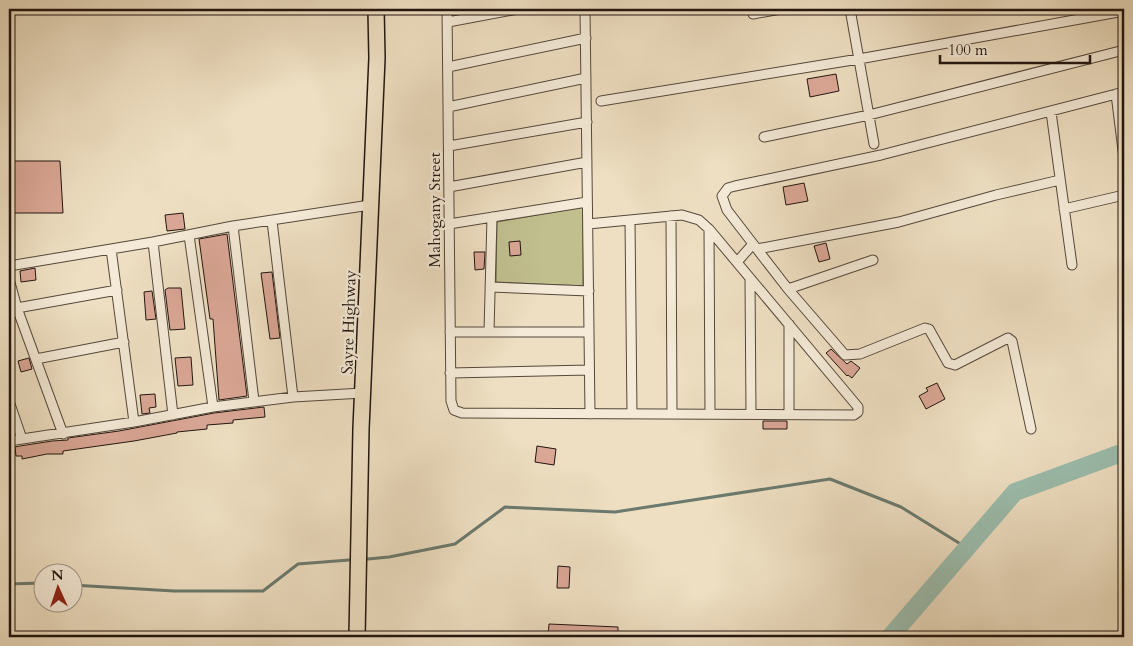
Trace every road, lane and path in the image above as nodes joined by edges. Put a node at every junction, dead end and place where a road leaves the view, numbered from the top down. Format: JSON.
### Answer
{"nodes":[{"id":1,"x":376,"y":9,"type":"edge"},
{"id":2,"x":447,"y":9,"type":"edge"},
{"id":3,"x":518,"y":9,"type":"edge"},
{"id":4,"x":585,"y":9,"type":"edge"},
{"id":5,"x":781,"y":9,"type":"edge"},
{"id":6,"x":850,"y":9,"type":"edge"},
{"id":7,"x":1124,"y":11,"type":"edge"},
{"id":8,"x":753,"y":14,"type":"dead end"},
{"id":9,"x":448,"y":22,"type":"junction"},
{"id":10,"x":586,"y":38,"type":"junction"},
{"id":11,"x":1124,"y":50,"type":"edge"},
{"id":12,"x":859,"y":59,"type":"junction"},
{"id":13,"x":448,"y":68,"type":"junction"},
{"id":14,"x":586,"y":78,"type":"junction"},
{"id":15,"x":1120,"y":93,"type":"edge"},
{"id":16,"x":601,"y":101,"type":"dead end"},
{"id":17,"x":448,"y":107,"type":"junction"},
{"id":18,"x":1051,"y":112,"type":"junction"},
{"id":19,"x":869,"y":115,"type":"junction"},
{"id":20,"x":586,"y":122,"type":"junction"},
{"id":21,"x":764,"y":137,"type":"dead end"},
{"id":22,"x":874,"y":144,"type":"dead end"},
{"id":23,"x":449,"y":146,"type":"junction"},
{"id":24,"x":1124,"y":158,"type":"edge"},
{"id":25,"x":587,"y":162,"type":"junction"},
{"id":26,"x":1060,"y":180,"type":"junction"},
{"id":27,"x":449,"y":187,"type":"junction"},
{"id":28,"x":1124,"y":195,"type":"edge"},
{"id":29,"x":588,"y":202,"type":"junction"},
{"id":30,"x":370,"y":205,"type":"junction"},
{"id":31,"x":1064,"y":209,"type":"junction"},
{"id":32,"x":671,"y":216,"type":"junction"},
{"id":33,"x":492,"y":217,"type":"junction"},
{"id":34,"x":630,"y":220,"type":"junction"},
{"id":35,"x":272,"y":222,"type":"junction"},
{"id":36,"x":449,"y":224,"type":"junction"},
{"id":37,"x":588,"y":224,"type":"junction"},
{"id":38,"x":233,"y":226,"type":"junction"},
{"id":39,"x":710,"y":229,"type":"junction"},
{"id":40,"x":189,"y":235,"type":"junction"},
{"id":41,"x":153,"y":242,"type":"junction"},
{"id":42,"x":755,"y":246,"type":"junction"},
{"id":43,"x":111,"y":249,"type":"junction"},
{"id":44,"x":873,"y":260,"type":"dead end"},
{"id":45,"x":737,"y":262,"type":"junction"},
{"id":46,"x":1072,"y":264,"type":"dead end"},
{"id":47,"x":9,"y":266,"type":"edge"},
{"id":48,"x":750,"y":278,"type":"junction"},
{"id":49,"x":9,"y":279,"type":"edge"},
{"id":50,"x":490,"y":287,"type":"junction"},
{"id":51,"x":788,"y":289,"type":"junction"},
{"id":52,"x":117,"y":290,"type":"junction"},
{"id":53,"x":589,"y":291,"type":"junction"},
{"id":54,"x":17,"y":308,"type":"junction"},
{"id":55,"x":789,"y":324,"type":"junction"},
{"id":56,"x":450,"y":332,"type":"junction"},
{"id":57,"x":489,"y":332,"type":"junction"},
{"id":58,"x":589,"y":332,"type":"junction"},
{"id":59,"x":124,"y":342,"type":"junction"},
{"id":60,"x":36,"y":359,"type":"junction"},
{"id":61,"x":590,"y":370,"type":"junction"},
{"id":62,"x":450,"y":373,"type":"junction"},
{"id":63,"x":362,"y":393,"type":"junction"},
{"id":64,"x":293,"y":397,"type":"junction"},
{"id":65,"x":9,"y":401,"type":"edge"},
{"id":66,"x":254,"y":401,"type":"junction"},
{"id":67,"x":213,"y":407,"type":"junction"},
{"id":68,"x":590,"y":414,"type":"junction"},
{"id":69,"x":632,"y":414,"type":"junction"},
{"id":70,"x":672,"y":414,"type":"junction"},
{"id":71,"x":710,"y":414,"type":"junction"},
{"id":72,"x":751,"y":414,"type":"junction"},
{"id":73,"x":789,"y":414,"type":"junction"},
{"id":74,"x":173,"y":415,"type":"junction"},
{"id":75,"x":134,"y":422,"type":"junction"},
{"id":76,"x":1031,"y":429,"type":"dead end"},
{"id":77,"x":63,"y":434,"type":"junction"},
{"id":78,"x":22,"y":439,"type":"junction"},
{"id":79,"x":9,"y":441,"type":"edge"},
{"id":80,"x":357,"y":637,"type":"edge"}],
"edges":[{"from":1,"to":30,"type":"highway","name":"Sayre Highway"},
{"from":2,"to":9,"type":"street","name":"Mahogany Street"},
{"from":3,"to":9,"type":"street"},
{"from":4,"to":10,"type":"street"},
{"from":5,"to":8,"type":"street"},
{"from":6,"to":12,"type":"street"},
{"from":7,"to":12,"type":"street"},
{"from":9,"to":13,"type":"street","name":"Mahogany Street"},
{"from":10,"to":13,"type":"street"},
{"from":10,"to":14,"type":"street"},
{"from":11,"to":19,"type":"street"},
{"from":12,"to":16,"type":"street"},
{"from":12,"to":19,"type":"street"},
{"from":13,"to":17,"type":"street","name":"Mahogany Street"},
{"from":14,"to":17,"type":"street"},
{"from":14,"to":20,"type":"street"},
{"from":15,"to":18,"type":"street"},
{"from":15,"to":24,"type":"street"},
{"from":17,"to":23,"type":"street","name":"Mahogany Street"},
{"from":18,"to":26,"type":"street"},
{"from":18,"to":42,"type":"street"},
{"from":19,"to":21,"type":"street"},
{"from":19,"to":22,"type":"street"},
{"from":20,"to":23,"type":"street"},
{"from":20,"to":25,"type":"street"},
{"from":23,"to":27,"type":"street","name":"Mahogany Street"},
{"from":25,"to":27,"type":"street"},
{"from":25,"to":29,"type":"street"},
{"from":26,"to":31,"type":"street"},
{"from":26,"to":42,"type":"street"},
{"from":27,"to":36,"type":"street","name":"Mahogany Street"},
{"from":28,"to":31,"type":"street"},
{"from":29,"to":33,"type":"street"},
{"from":29,"to":37,"type":"street"},
{"from":30,"to":35,"type":"street"},
{"from":30,"to":63,"type":"highway","name":"Sayre Highway"},
{"from":31,"to":46,"type":"street"},
{"from":32,"to":34,"type":"street"},
{"from":32,"to":39,"type":"street"},
{"from":32,"to":70,"type":"street"},
{"from":33,"to":36,"type":"street"},
{"from":33,"to":50,"type":"street"},
{"from":34,"to":37,"type":"street"},
{"from":34,"to":69,"type":"street"},
{"from":35,"to":38,"type":"street"},
{"from":35,"to":64,"type":"street"},
{"from":36,"to":56,"type":"street","name":"Mahogany Street"},
{"from":37,"to":53,"type":"street"},
{"from":38,"to":40,"type":"street"},
{"from":38,"to":66,"type":"street"},
{"from":39,"to":45,"type":"street"},
{"from":39,"to":71,"type":"street"},
{"from":40,"to":41,"type":"street"},
{"from":40,"to":67,"type":"street"},
{"from":41,"to":43,"type":"street"},
{"from":41,"to":74,"type":"street"},
{"from":42,"to":45,"type":"street"},
{"from":42,"to":51,"type":"street"},
{"from":43,"to":47,"type":"street"},
{"from":43,"to":52,"type":"street"},
{"from":44,"to":51,"type":"street"},
{"from":45,"to":48,"type":"street"},
{"from":48,"to":55,"type":"street"},
{"from":48,"to":72,"type":"street"},
{"from":49,"to":54,"type":"street"},
{"from":50,"to":53,"type":"street"},
{"from":50,"to":57,"type":"street"},
{"from":51,"to":76,"type":"street"},
{"from":52,"to":54,"type":"street"},
{"from":52,"to":59,"type":"street"},
{"from":53,"to":58,"type":"street"},
{"from":54,"to":60,"type":"street"},
{"from":55,"to":73,"type":"street"},
{"from":55,"to":73,"type":"street"},
{"from":56,"to":57,"type":"street"},
{"from":56,"to":62,"type":"street","name":"Mahogany Street"},
{"from":57,"to":58,"type":"street"},
{"from":58,"to":61,"type":"street"},
{"from":59,"to":60,"type":"street"},
{"from":59,"to":75,"type":"street"},
{"from":60,"to":77,"type":"street"},
{"from":61,"to":62,"type":"street"},
{"from":61,"to":68,"type":"street"},
{"from":62,"to":68,"type":"street","name":"Mahogany Street"},
{"from":63,"to":64,"type":"street"},
{"from":63,"to":80,"type":"highway","name":"Sayre Highway"},
{"from":64,"to":66,"type":"street"},
{"from":65,"to":78,"type":"street"},
{"from":66,"to":67,"type":"street"},
{"from":67,"to":74,"type":"street"},
{"from":68,"to":69,"type":"street"},
{"from":69,"to":70,"type":"street"},
{"from":70,"to":71,"type":"street"},
{"from":71,"to":72,"type":"street"},
{"from":72,"to":73,"type":"street"},
{"from":74,"to":75,"type":"street"},
{"from":75,"to":77,"type":"street"},
{"from":77,"to":78,"type":"street"},
{"from":78,"to":79,"type":"street"}]}
